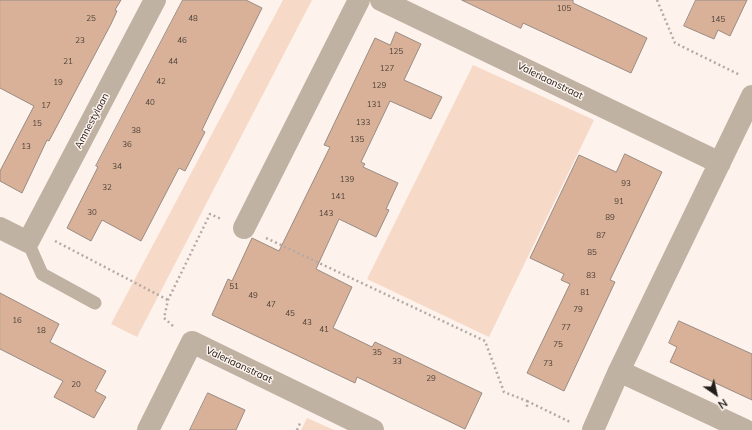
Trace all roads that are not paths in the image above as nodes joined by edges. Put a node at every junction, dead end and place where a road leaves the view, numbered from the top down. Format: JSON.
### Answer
{"nodes":[{"id":1,"x":155,"y":0,"type":"edge"},
{"id":2,"x":359,"y":0,"type":"edge"},
{"id":3,"x":381,"y":0,"type":"edge"},
{"id":4,"x":749,"y":87,"type":"edge"},
{"id":5,"x":720,"y":163,"type":"junction"},
{"id":6,"x":0,"y":228,"type":"edge"},
{"id":7,"x":244,"y":228,"type":"road end"},
{"id":8,"x":28,"y":242,"type":"junction"},
{"id":9,"x":95,"y":303,"type":"dead end"},
{"id":10,"x":619,"y":371,"type":"junction"},
{"id":11,"x":583,"y":427,"type":"edge"},
{"id":12,"x":148,"y":430,"type":"edge"},
{"id":13,"x":373,"y":430,"type":"edge"},
{"id":14,"x":745,"y":430,"type":"edge"}],
"edges":[{"from":1,"to":8,"type":"street","name":"Amnestylaan"},
{"from":2,"to":7,"type":"street"},
{"from":3,"to":5,"type":"street","name":"Valeriaanstraat"},
{"from":4,"to":5,"type":"street"},
{"from":5,"to":10,"type":"street"},
{"from":6,"to":8,"type":"street"},
{"from":8,"to":9,"type":"lane"},
{"from":10,"to":11,"type":"street"},
{"from":10,"to":14,"type":"street"},
{"from":12,"to":13,"type":"street","name":"Valeriaanstraat"}]}
